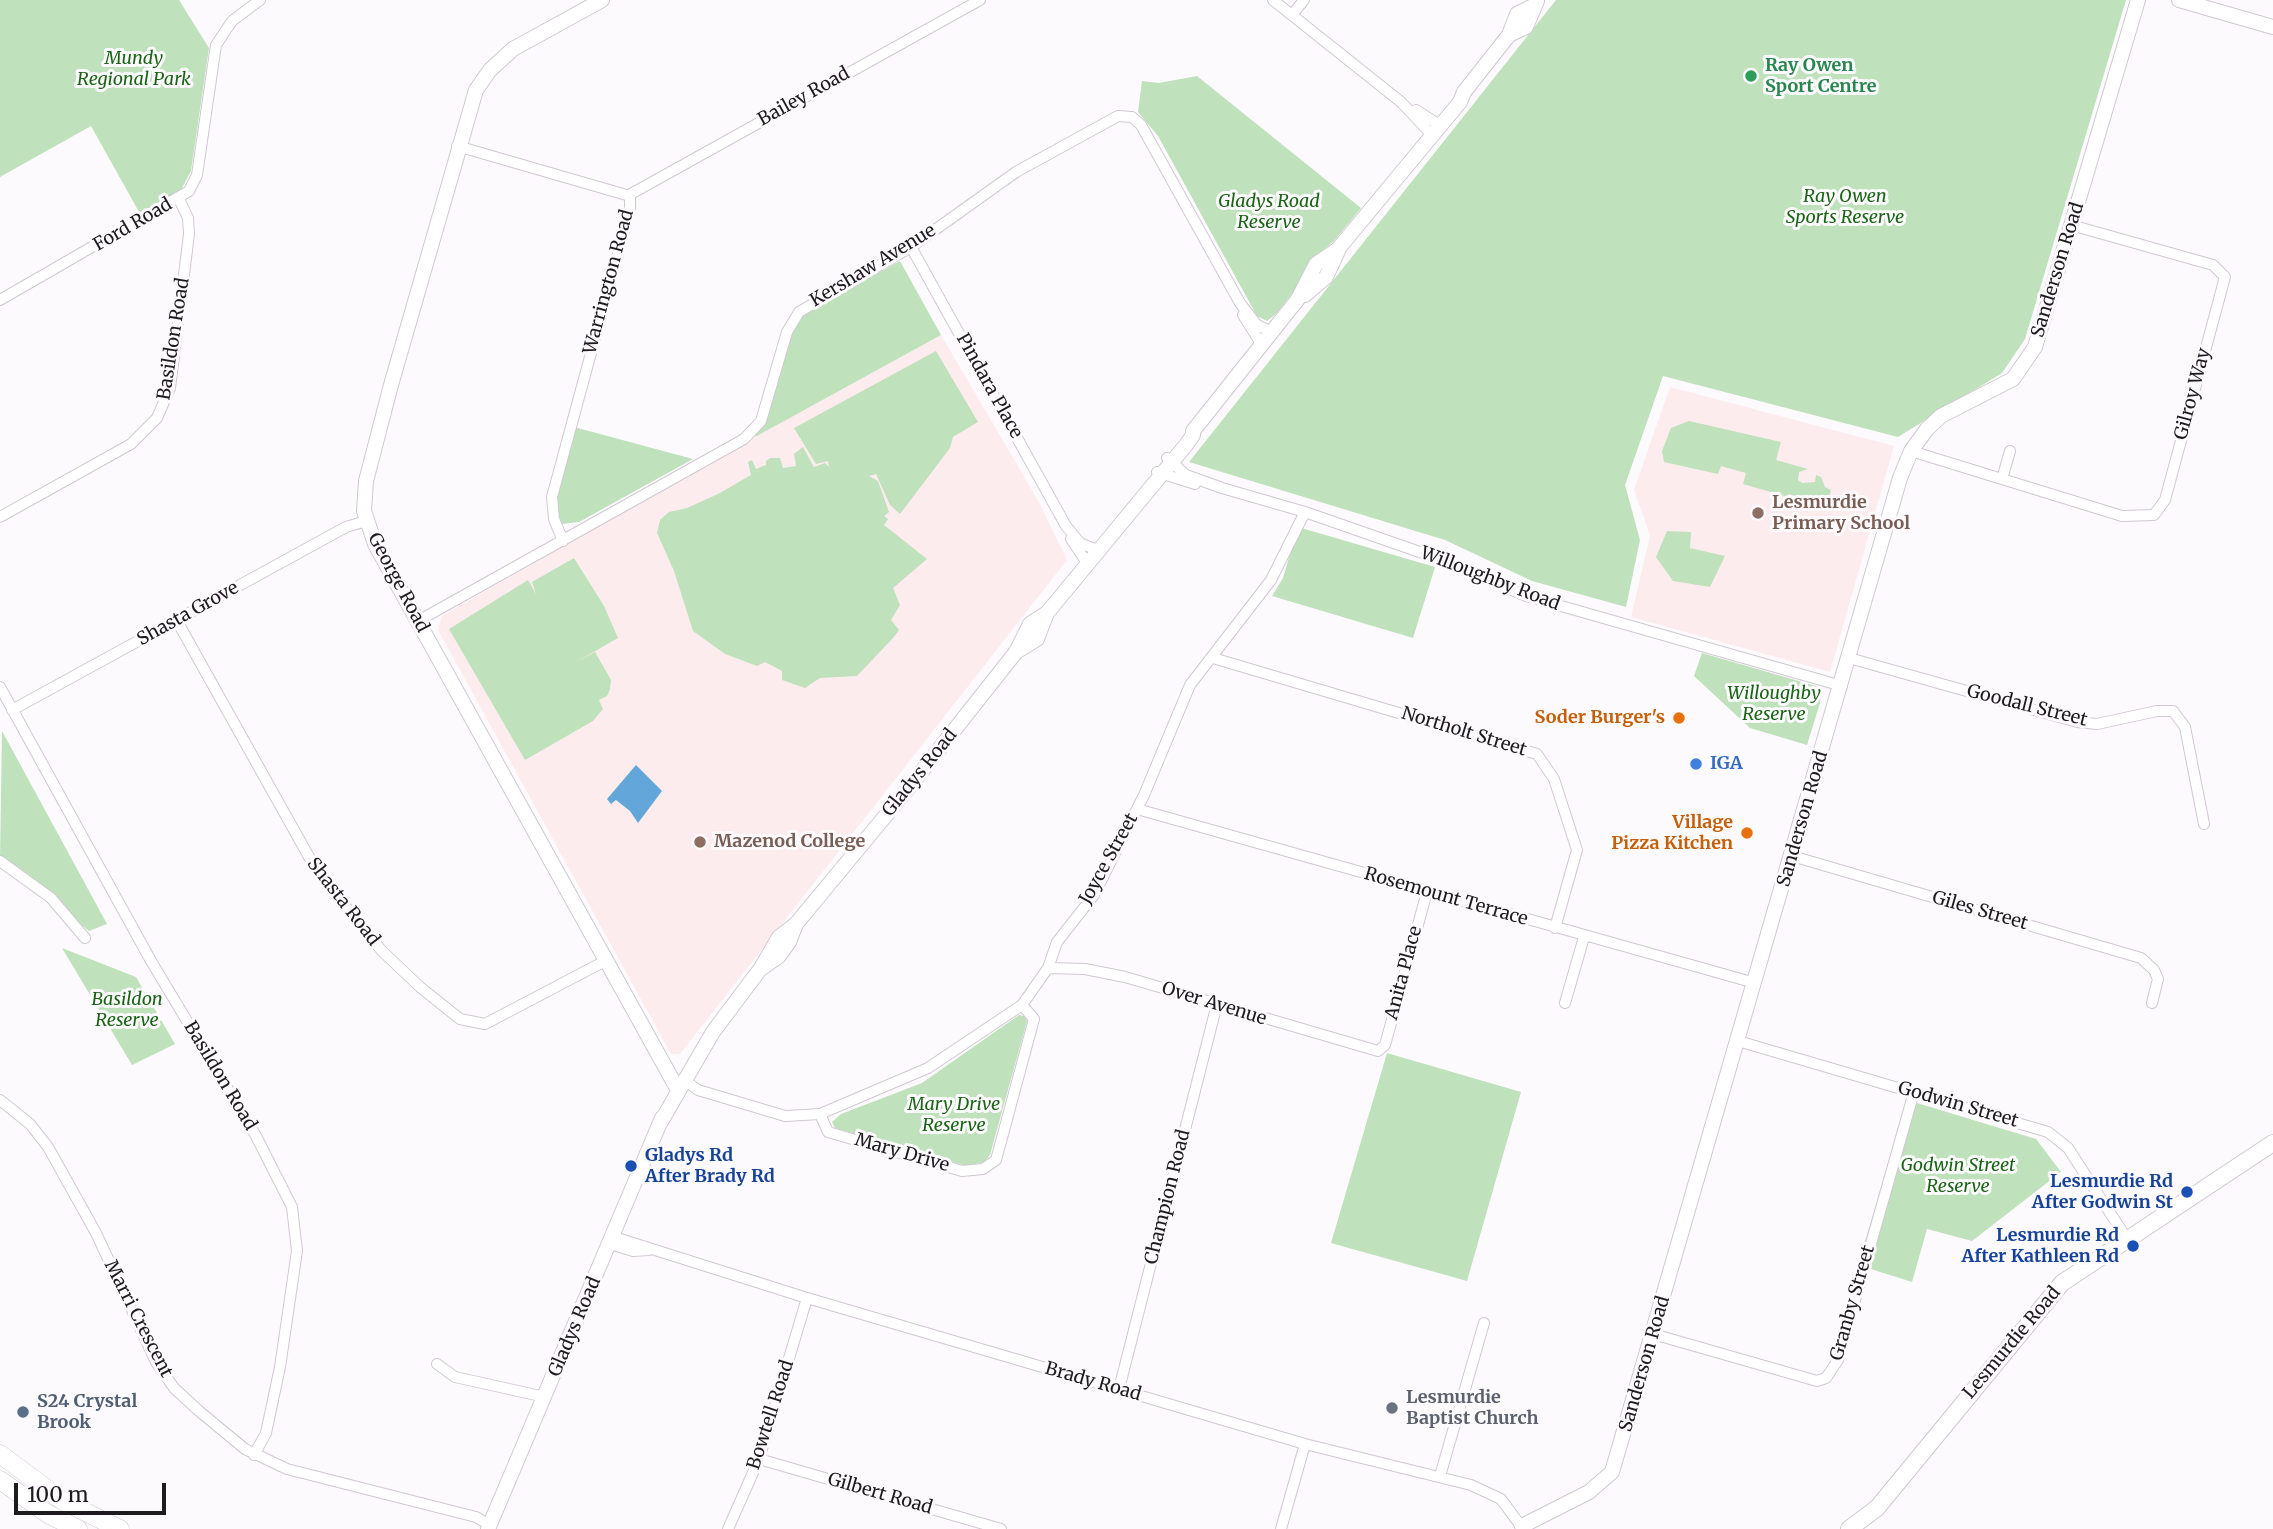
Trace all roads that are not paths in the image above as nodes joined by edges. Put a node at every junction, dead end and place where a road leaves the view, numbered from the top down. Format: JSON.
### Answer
{"nodes":[{"id":1,"x":260,"y":0,"type":"edge"},
{"id":2,"x":602,"y":0,"type":"edge"},
{"id":3,"x":980,"y":0,"type":"edge"},
{"id":4,"x":1273,"y":0,"type":"edge"},
{"id":5,"x":1304,"y":0,"type":"edge"},
{"id":6,"x":2138,"y":0,"type":"edge"},
{"id":7,"x":2179,"y":0,"type":"edge"},
{"id":8,"x":1535,"y":3,"type":"edge"},
{"id":9,"x":1292,"y":15,"type":"junction"},
{"id":10,"x":2273,"y":27,"type":"edge"},
{"id":11,"x":1434,"y":129,"type":"junction"},
{"id":12,"x":457,"y":146,"type":"junction"},
{"id":13,"x":629,"y":195,"type":"junction"},
{"id":14,"x":179,"y":199,"type":"junction"},
{"id":15,"x":2071,"y":225,"type":"junction"},
{"id":16,"x":911,"y":247,"type":"junction"},
{"id":17,"x":0,"y":300,"type":"edge"},
{"id":18,"x":1240,"y":303,"type":"junction"},
{"id":19,"x":1272,"y":332,"type":"junction"},
{"id":20,"x":1262,"y":345,"type":"junction"},
{"id":21,"x":1911,"y":451,"type":"junction"},
{"id":22,"x":2010,"y":451,"type":"dead end"},
{"id":23,"x":1169,"y":460,"type":"junction"},
{"id":24,"x":1159,"y":473,"type":"junction"},
{"id":25,"x":2002,"y":479,"type":"junction"},
{"id":26,"x":1222,"y":488,"type":"junction"},
{"id":27,"x":1306,"y":512,"type":"junction"},
{"id":28,"x":0,"y":517,"type":"edge"},
{"id":29,"x":366,"y":522,"type":"junction"},
{"id":30,"x":1066,"y":526,"type":"junction"},
{"id":31,"x":563,"y":541,"type":"junction"},
{"id":32,"x":1097,"y":550,"type":"junction"},
{"id":33,"x":1087,"y":563,"type":"junction"},
{"id":34,"x":177,"y":621,"type":"junction"},
{"id":35,"x":418,"y":621,"type":"junction"},
{"id":36,"x":1213,"y":658,"type":"junction"},
{"id":37,"x":1849,"y":658,"type":"junction"},
{"id":38,"x":1842,"y":685,"type":"junction"},
{"id":39,"x":0,"y":687,"type":"edge"},
{"id":40,"x":12,"y":710,"type":"junction"},
{"id":41,"x":1137,"y":809,"type":"junction"},
{"id":42,"x":2204,"y":824,"type":"dead end"},
{"id":43,"x":1792,"y":856,"type":"junction"},
{"id":44,"x":0,"y":861,"type":"edge"},
{"id":45,"x":1427,"y":892,"type":"junction"},
{"id":46,"x":1555,"y":928,"type":"junction"},
{"id":47,"x":1584,"y":937,"type":"junction"},
{"id":48,"x":85,"y":939,"type":"dead end"},
{"id":49,"x":605,"y":961,"type":"junction"},
{"id":50,"x":1048,"y":968,"type":"junction"},
{"id":51,"x":1755,"y":983,"type":"junction"},
{"id":52,"x":1565,"y":1003,"type":"dead end"},
{"id":53,"x":2152,"y":1003,"type":"dead end"},
{"id":54,"x":1022,"y":1004,"type":"junction"},
{"id":55,"x":1217,"y":1004,"type":"junction"},
{"id":56,"x":1738,"y":1041,"type":"junction"},
{"id":57,"x":1378,"y":1051,"type":"joint"},
{"id":58,"x":678,"y":1081,"type":"junction"},
{"id":59,"x":1914,"y":1092,"type":"junction"},
{"id":60,"x":0,"y":1100,"type":"edge"},
{"id":61,"x":820,"y":1114,"type":"junction"},
{"id":62,"x":2273,"y":1143,"type":"edge"},
{"id":63,"x":2127,"y":1239,"type":"junction"},
{"id":64,"x":612,"y":1241,"type":"junction"},
{"id":65,"x":807,"y":1298,"type":"junction"},
{"id":66,"x":1484,"y":1323,"type":"dead end"},
{"id":67,"x":1653,"y":1335,"type":"junction"},
{"id":68,"x":438,"y":1364,"type":"dead end"},
{"id":69,"x":1119,"y":1389,"type":"junction"},
{"id":70,"x":545,"y":1397,"type":"junction"},
{"id":71,"x":1305,"y":1444,"type":"junction"},
{"id":72,"x":0,"y":1454,"type":"edge"},
{"id":73,"x":254,"y":1455,"type":"junction"},
{"id":74,"x":759,"y":1459,"type":"junction"},
{"id":75,"x":1440,"y":1476,"type":"junction"},
{"id":76,"x":0,"y":1480,"type":"edge"},
{"id":77,"x":37,"y":1484,"type":"junction"},
{"id":78,"x":489,"y":1527,"type":"edge"},
{"id":79,"x":1522,"y":1527,"type":"edge"},
{"id":80,"x":78,"y":1529,"type":"edge"},
{"id":81,"x":91,"y":1529,"type":"edge"},
{"id":82,"x":120,"y":1529,"type":"edge"},
{"id":83,"x":728,"y":1529,"type":"edge"},
{"id":84,"x":1001,"y":1529,"type":"edge"},
{"id":85,"x":1281,"y":1529,"type":"edge"},
{"id":86,"x":1849,"y":1529,"type":"edge"}],
"edges":[{"from":1,"to":14,"type":"street","name":"Ford Road"},
{"from":2,"to":12,"type":"street","name":"George Road"},
{"from":3,"to":13,"type":"street","name":"Bailey Road"},
{"from":4,"to":9,"type":"street"},
{"from":5,"to":9,"type":"street"},
{"from":6,"to":15,"type":"street","name":"Sanderson Road"},
{"from":7,"to":10,"type":"street"},
{"from":8,"to":11,"type":"street","name":"Gladys Road"},
{"from":9,"to":11,"type":"street"},
{"from":11,"to":19,"type":"street","name":"Gladys Road"},
{"from":12,"to":13,"type":"street","name":"Warrington Road"},
{"from":12,"to":29,"type":"street","name":"George Road"},
{"from":13,"to":31,"type":"street","name":"Warrington Road"},
{"from":14,"to":17,"type":"street","name":"Ford Road"},
{"from":14,"to":28,"type":"street","name":"Basildon Road"},
{"from":15,"to":21,"type":"street","name":"Sanderson Road"},
{"from":15,"to":25,"type":"street","name":"Gilroy Way"},
{"from":16,"to":18,"type":"street","name":"Kershaw Avenue"},
{"from":16,"to":30,"type":"street","name":"Pindara Place"},
{"from":16,"to":31,"type":"street","name":"Kershaw Avenue"},
{"from":18,"to":19,"type":"street","name":"Kershaw Avenue"},
{"from":18,"to":20,"type":"street","name":"Kershaw Avenue"},
{"from":19,"to":20,"type":"street","name":"Gladys Road"},
{"from":20,"to":23,"type":"street","name":"Gladys Road"},
{"from":21,"to":25,"type":"street","name":"Gilroy Way"},
{"from":21,"to":37,"type":"street","name":"Sanderson Road"},
{"from":22,"to":25,"type":"street"},
{"from":23,"to":24,"type":"street","name":"Gladys Road"},
{"from":23,"to":26,"type":"street","name":"Willoughby Road"},
{"from":24,"to":26,"type":"street","name":"Willoughby Road"},
{"from":24,"to":32,"type":"street","name":"Gladys Road"},
{"from":26,"to":27,"type":"street","name":"Willoughby Road"},
{"from":27,"to":36,"type":"street","name":"Joyce Street"},
{"from":27,"to":38,"type":"street","name":"Willoughby Road"},
{"from":29,"to":34,"type":"street","name":"Shasta Grove"},
{"from":29,"to":35,"type":"street","name":"George Road"},
{"from":30,"to":32,"type":"street","name":"Pindara Place"},
{"from":30,"to":33,"type":"street","name":"Pindara Place"},
{"from":31,"to":35,"type":"street","name":"Kershaw Avenue"},
{"from":32,"to":33,"type":"street","name":"Gladys Road"},
{"from":33,"to":58,"type":"street","name":"Gladys Road"},
{"from":34,"to":40,"type":"street","name":"Shasta Grove"},
{"from":34,"to":49,"type":"street","name":"Shasta Road"},
{"from":35,"to":49,"type":"street","name":"George Road"},
{"from":36,"to":41,"type":"street","name":"Joyce Street"},
{"from":36,"to":46,"type":"street","name":"Northolt Street"},
{"from":37,"to":38,"type":"street","name":"Sanderson Road"},
{"from":37,"to":42,"type":"street","name":"Goodall Street"},
{"from":38,"to":43,"type":"street","name":"Sanderson Road"},
{"from":39,"to":40,"type":"street","name":"Basildon Road"},
{"from":40,"to":73,"type":"street","name":"Basildon Road"},
{"from":41,"to":45,"type":"street","name":"Rosemount Terrace"},
{"from":41,"to":50,"type":"street","name":"Joyce Street"},
{"from":43,"to":51,"type":"street","name":"Sanderson Road"},
{"from":43,"to":53,"type":"street","name":"Giles Street"},
{"from":44,"to":48,"type":"street"},
{"from":45,"to":46,"type":"street","name":"Rosemount Terrace"},
{"from":45,"to":57,"type":"street","name":"Anita Place"},
{"from":46,"to":47,"type":"street","name":"Rosemount Terrace"},
{"from":47,"to":51,"type":"street","name":"Rosemount Terrace"},
{"from":47,"to":52,"type":"street"},
{"from":49,"to":58,"type":"street","name":"George Road"},
{"from":50,"to":54,"type":"street","name":"Joyce Street"},
{"from":50,"to":55,"type":"street","name":"Over Avenue"},
{"from":51,"to":56,"type":"street","name":"Sanderson Road"},
{"from":54,"to":61,"type":"street","name":"Joyce Street"},
{"from":54,"to":61,"type":"street","name":"Mary Drive"},
{"from":55,"to":57,"type":"street","name":"Over Avenue"},
{"from":55,"to":69,"type":"street","name":"Champion Road"},
{"from":56,"to":59,"type":"street","name":"Godwin Street"},
{"from":56,"to":67,"type":"street","name":"Sanderson Road"},
{"from":58,"to":61,"type":"street","name":"Joyce Street"},
{"from":58,"to":64,"type":"street","name":"Gladys Road"},
{"from":59,"to":63,"type":"street","name":"Godwin Street"},
{"from":59,"to":67,"type":"street","name":"Granby Street"},
{"from":60,"to":73,"type":"street","name":"Marri Crescent"},
{"from":62,"to":63,"type":"main road","name":"Lesmurdie Road"},
{"from":63,"to":86,"type":"main road","name":"Lesmurdie Road"},
{"from":64,"to":65,"type":"street","name":"Brady Road"},
{"from":64,"to":70,"type":"street","name":"Gladys Road"},
{"from":65,"to":69,"type":"street","name":"Brady Road"},
{"from":65,"to":74,"type":"street","name":"Bowtell Road"},
{"from":66,"to":75,"type":"street"},
{"from":67,"to":79,"type":"street","name":"Sanderson Road"},
{"from":68,"to":70,"type":"street"},
{"from":69,"to":71,"type":"street","name":"Brady Road"},
{"from":70,"to":78,"type":"street","name":"Gladys Road"},
{"from":71,"to":75,"type":"street","name":"Brady Road"},
{"from":71,"to":85,"type":"street"},
{"from":72,"to":77,"type":"main road"},
{"from":73,"to":78,"type":"street","name":"Marri Crescent"},
{"from":74,"to":83,"type":"street","name":"Bowtell Road"},
{"from":74,"to":84,"type":"street","name":"Gilbert Road"},
{"from":75,"to":79,"type":"street","name":"Brady Road"},
{"from":76,"to":80,"type":"main road"},
{"from":77,"to":81,"type":"main road"},
{"from":77,"to":82,"type":"main road"}]}
